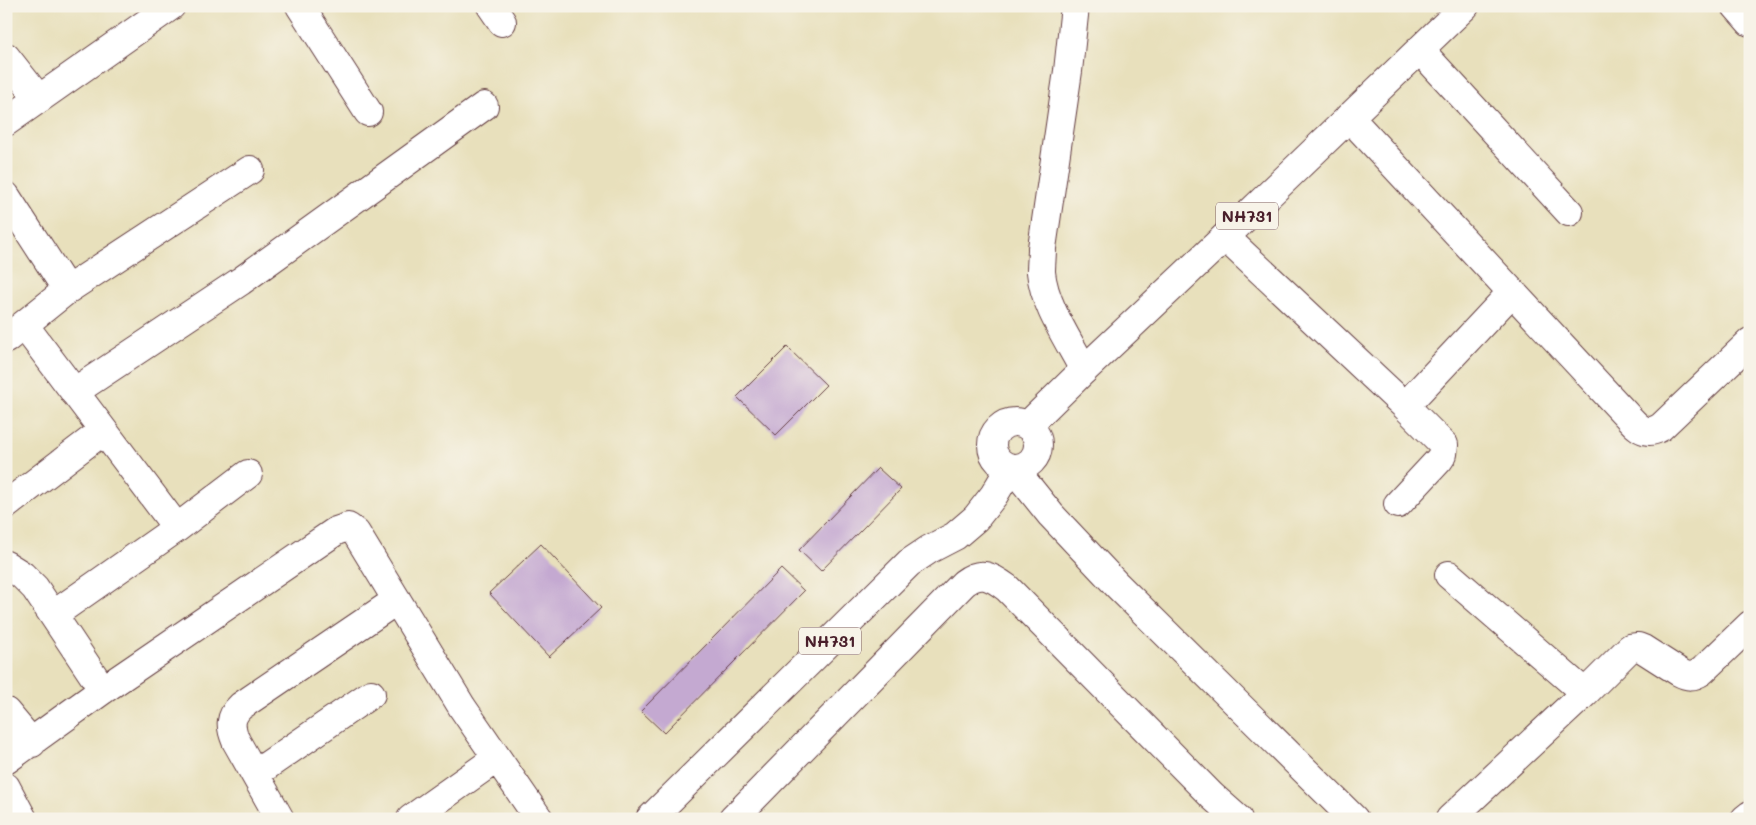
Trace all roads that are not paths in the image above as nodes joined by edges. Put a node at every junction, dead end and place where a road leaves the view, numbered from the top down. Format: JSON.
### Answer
{"nodes":[{"id":1,"x":171,"y":6,"type":"edge"},
{"id":2,"x":300,"y":6,"type":"edge"},
{"id":3,"x":1075,"y":6,"type":"edge"},
{"id":4,"x":1465,"y":6,"type":"edge"},
{"id":5,"x":1736,"y":6,"type":"edge"},
{"id":6,"x":1750,"y":22,"type":"edge"},
{"id":7,"x":1420,"y":50,"type":"junction"},
{"id":8,"x":6,"y":57,"type":"edge"},
{"id":9,"x":40,"y":99,"type":"junction"},
{"id":10,"x":484,"y":106,"type":"dead end"},
{"id":11,"x":368,"y":112,"type":"dead end"},
{"id":12,"x":1349,"y":117,"type":"junction"},
{"id":13,"x":6,"y":122,"type":"edge"},
{"id":14,"x":250,"y":170,"type":"dead end"},
{"id":15,"x":6,"y":196,"type":"edge"},
{"id":16,"x":1569,"y":212,"type":"dead end"},
{"id":17,"x":1225,"y":238,"type":"junction"},
{"id":18,"x":67,"y":290,"type":"junction"},
{"id":19,"x":1512,"y":292,"type":"junction"},
{"id":20,"x":15,"y":332,"type":"edge"},
{"id":21,"x":1750,"y":342,"type":"edge"},
{"id":22,"x":1084,"y":370,"type":"junction"},
{"id":23,"x":74,"y":392,"type":"junction"},
{"id":24,"x":1405,"y":406,"type":"junction"},
{"id":25,"x":1028,"y":425,"type":"junction"},
{"id":26,"x":103,"y":430,"type":"junction"},
{"id":27,"x":1012,"y":468,"type":"junction"},
{"id":28,"x":248,"y":474,"type":"dead end"},
{"id":29,"x":1398,"y":504,"type":"dead end"},
{"id":30,"x":6,"y":505,"type":"edge"},
{"id":31,"x":177,"y":528,"type":"junction"},
{"id":32,"x":6,"y":565,"type":"edge"},
{"id":33,"x":1449,"y":574,"type":"dead end"},
{"id":34,"x":396,"y":600,"type":"junction"},
{"id":35,"x":53,"y":615,"type":"junction"},
{"id":36,"x":1750,"y":625,"type":"edge"},
{"id":37,"x":103,"y":690,"type":"junction"},
{"id":38,"x":1584,"y":693,"type":"junction"},
{"id":39,"x":371,"y":694,"type":"dead end"},
{"id":40,"x":6,"y":712,"type":"edge"},
{"id":41,"x":32,"y":743,"type":"junction"},
{"id":42,"x":497,"y":758,"type":"junction"},
{"id":43,"x":6,"y":760,"type":"edge"},
{"id":44,"x":255,"y":774,"type":"junction"},
{"id":45,"x":6,"y":787,"type":"edge"},
{"id":46,"x":1750,"y":815,"type":"edge"},
{"id":47,"x":23,"y":819,"type":"edge"},
{"id":48,"x":280,"y":819,"type":"edge"},
{"id":49,"x":411,"y":819,"type":"edge"},
{"id":50,"x":539,"y":819,"type":"edge"},
{"id":51,"x":650,"y":819,"type":"edge"},
{"id":52,"x":733,"y":819,"type":"edge"},
{"id":53,"x":1238,"y":819,"type":"edge"},
{"id":54,"x":1354,"y":819,"type":"edge"},
{"id":55,"x":1450,"y":819,"type":"edge"},
{"id":56,"x":1745,"y":819,"type":"edge"}],
"edges":[{"from":1,"to":9,"type":"main road"},
{"from":2,"to":11,"type":"main road"},
{"from":3,"to":22,"type":"main road"},
{"from":4,"to":7,"type":"main road","number":"NH731"},
{"from":5,"to":6,"type":"main road"},
{"from":7,"to":12,"type":"main road","number":"NH731"},
{"from":7,"to":16,"type":"main road"},
{"from":8,"to":9,"type":"main road"},
{"from":9,"to":13,"type":"main road"},
{"from":10,"to":23,"type":"main road"},
{"from":12,"to":17,"type":"main road","number":"NH731"},
{"from":12,"to":19,"type":"main road"},
{"from":14,"to":18,"type":"main road"},
{"from":15,"to":18,"type":"main road"},
{"from":17,"to":22,"type":"main road","number":"NH731"},
{"from":17,"to":24,"type":"main road"},
{"from":18,"to":20,"type":"main road"},
{"from":19,"to":21,"type":"main road"},
{"from":19,"to":24,"type":"main road"},
{"from":20,"to":23,"type":"main road"},
{"from":22,"to":25,"type":"main road","number":"NH731"},
{"from":23,"to":26,"type":"main road"},
{"from":24,"to":29,"type":"main road"},
{"from":25,"to":27,"type":"main road"},
{"from":25,"to":27,"type":"main road"},
{"from":26,"to":30,"type":"main road"},
{"from":26,"to":31,"type":"main road"},
{"from":27,"to":51,"type":"main road","number":"NH731"},
{"from":27,"to":54,"type":"main road"},
{"from":28,"to":31,"type":"main road"},
{"from":31,"to":35,"type":"main road"},
{"from":32,"to":35,"type":"main road"},
{"from":33,"to":38,"type":"main road"},
{"from":34,"to":37,"type":"main road"},
{"from":34,"to":42,"type":"main road"},
{"from":34,"to":44,"type":"main road"},
{"from":35,"to":37,"type":"main road"},
{"from":36,"to":38,"type":"main road"},
{"from":37,"to":41,"type":"main road"},
{"from":38,"to":55,"type":"main road"},
{"from":39,"to":44,"type":"main road"},
{"from":40,"to":41,"type":"main road"},
{"from":41,"to":43,"type":"main road"},
{"from":42,"to":49,"type":"main road"},
{"from":42,"to":50,"type":"main road"},
{"from":44,"to":48,"type":"main road"},
{"from":45,"to":47,"type":"main road"},
{"from":46,"to":56,"type":"main road"},
{"from":52,"to":53,"type":"main road"}]}
